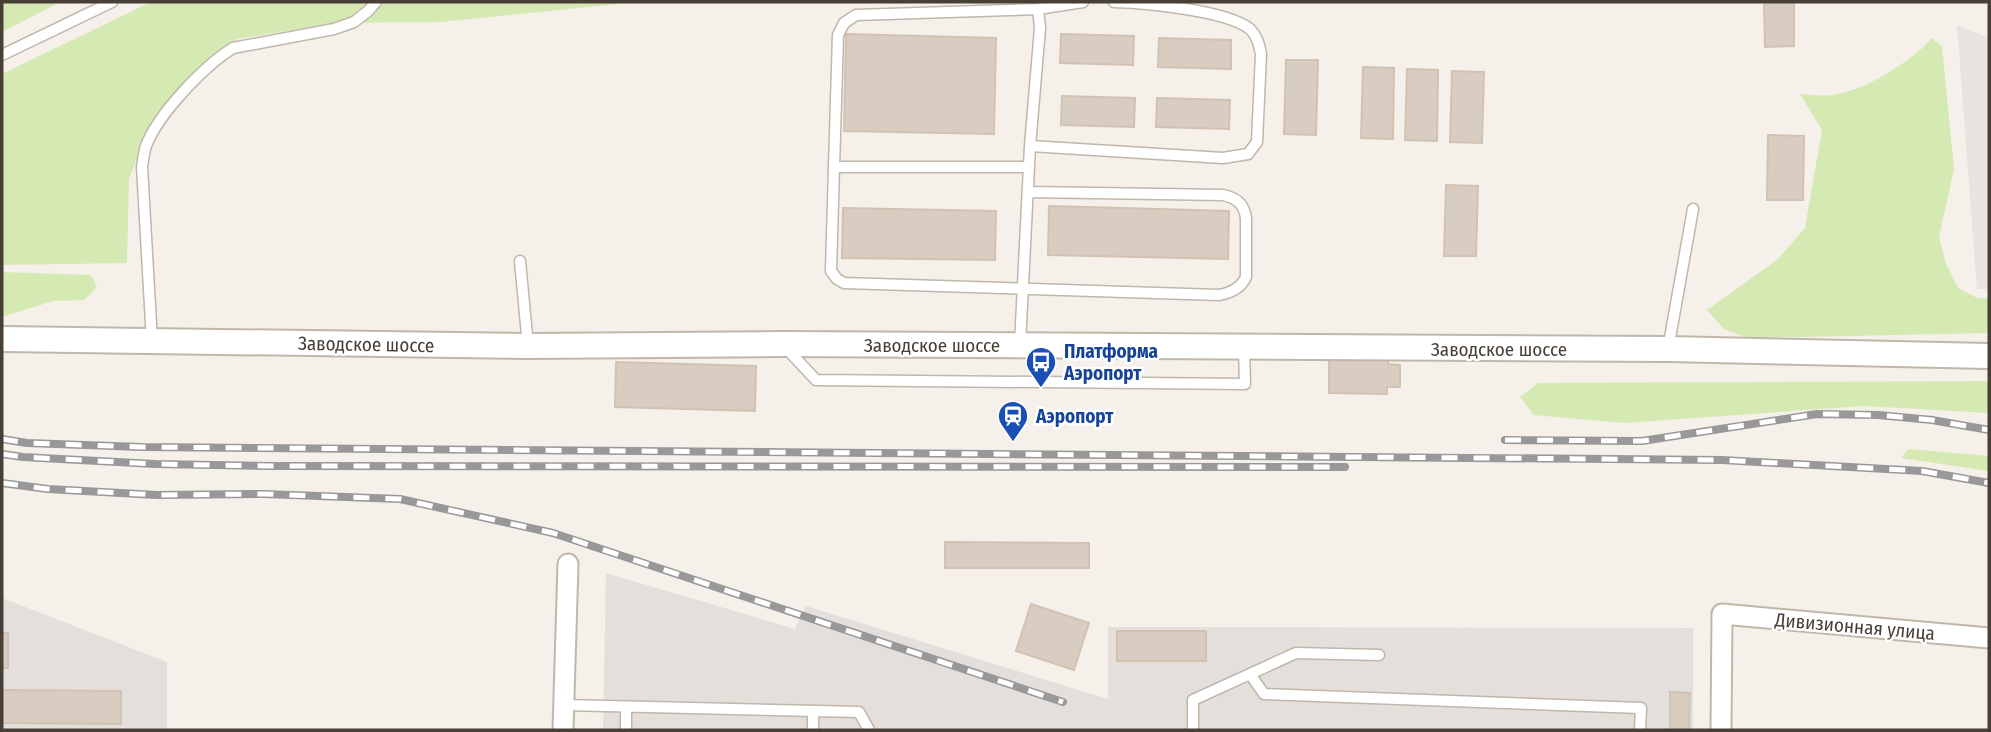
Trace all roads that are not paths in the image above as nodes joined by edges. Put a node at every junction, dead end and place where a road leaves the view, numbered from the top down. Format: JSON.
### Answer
{"nodes":[{"id":1,"x":112,"y":2,"type":"edge"},
{"id":2,"x":376,"y":2,"type":"edge"},
{"id":3,"x":1083,"y":2,"type":"edge"},
{"id":4,"x":1114,"y":2,"type":"edge"},
{"id":5,"x":1038,"y":9,"type":"junction"},
{"id":6,"x":2,"y":55,"type":"edge"},
{"id":7,"x":1030,"y":146,"type":"junction"},
{"id":8,"x":834,"y":167,"type":"junction"},
{"id":9,"x":1029,"y":167,"type":"junction"},
{"id":10,"x":1029,"y":192,"type":"junction"},
{"id":11,"x":1693,"y":209,"type":"dead end"},
{"id":12,"x":520,"y":261,"type":"dead end"},
{"id":13,"x":1024,"y":288,"type":"junction"},
{"id":14,"x":2,"y":339,"type":"edge"},
{"id":15,"x":152,"y":343,"type":"junction"},
{"id":16,"x":782,"y":344,"type":"junction"},
{"id":17,"x":528,"y":346,"type":"junction"},
{"id":18,"x":1020,"y":346,"type":"junction"},
{"id":19,"x":1244,"y":348,"type":"junction"},
{"id":20,"x":1668,"y":349,"type":"junction"},
{"id":21,"x":1989,"y":356,"type":"edge"},
{"id":22,"x":568,"y":564,"type":"dead end"},
{"id":23,"x":1989,"y":638,"type":"edge"},
{"id":24,"x":1379,"y":655,"type":"dead end"},
{"id":25,"x":1250,"y":674,"type":"junction"},
{"id":26,"x":564,"y":705,"type":"junction"},
{"id":27,"x":626,"y":706,"type":"junction"},
{"id":28,"x":813,"y":711,"type":"junction"},
{"id":29,"x":563,"y":730,"type":"edge"},
{"id":30,"x":626,"y":730,"type":"edge"},
{"id":31,"x":813,"y":730,"type":"edge"},
{"id":32,"x":869,"y":730,"type":"edge"},
{"id":33,"x":1192,"y":730,"type":"edge"},
{"id":34,"x":1640,"y":730,"type":"edge"},
{"id":35,"x":1721,"y":730,"type":"edge"}],
"edges":[{"from":1,"to":6,"type":"lane"},
{"from":2,"to":15,"type":"lane"},
{"from":3,"to":5,"type":"lane"},
{"from":4,"to":7,"type":"lane"},
{"from":5,"to":7,"type":"lane"},
{"from":5,"to":8,"type":"lane"},
{"from":7,"to":9,"type":"lane"},
{"from":8,"to":9,"type":"lane"},
{"from":8,"to":13,"type":"lane"},
{"from":9,"to":10,"type":"lane"},
{"from":10,"to":13,"type":"lane"},
{"from":10,"to":13,"type":"lane"},
{"from":11,"to":20,"type":"lane"},
{"from":12,"to":17,"type":"lane"},
{"from":13,"to":18,"type":"lane"},
{"from":14,"to":15,"type":"street","name":"Заводское шоссе"},
{"from":15,"to":17,"type":"street","name":"Заводское шоссе"},
{"from":16,"to":17,"type":"street","name":"Заводское шоссе"},
{"from":16,"to":18,"type":"street","name":"Заводское шоссе"},
{"from":16,"to":19,"type":"lane"},
{"from":18,"to":19,"type":"street","name":"Заводское шоссе"},
{"from":19,"to":20,"type":"street","name":"Заводское шоссе"},
{"from":20,"to":21,"type":"street","name":"Заводское шоссе"},
{"from":22,"to":26,"type":"street"},
{"from":23,"to":35,"type":"street","name":"Дивизионная улица"},
{"from":24,"to":25,"type":"lane"},
{"from":25,"to":33,"type":"lane"},
{"from":25,"to":34,"type":"lane"},
{"from":26,"to":27,"type":"lane"},
{"from":26,"to":29,"type":"street"},
{"from":27,"to":28,"type":"lane"},
{"from":27,"to":30,"type":"lane"},
{"from":28,"to":31,"type":"lane"},
{"from":28,"to":32,"type":"lane"}]}
